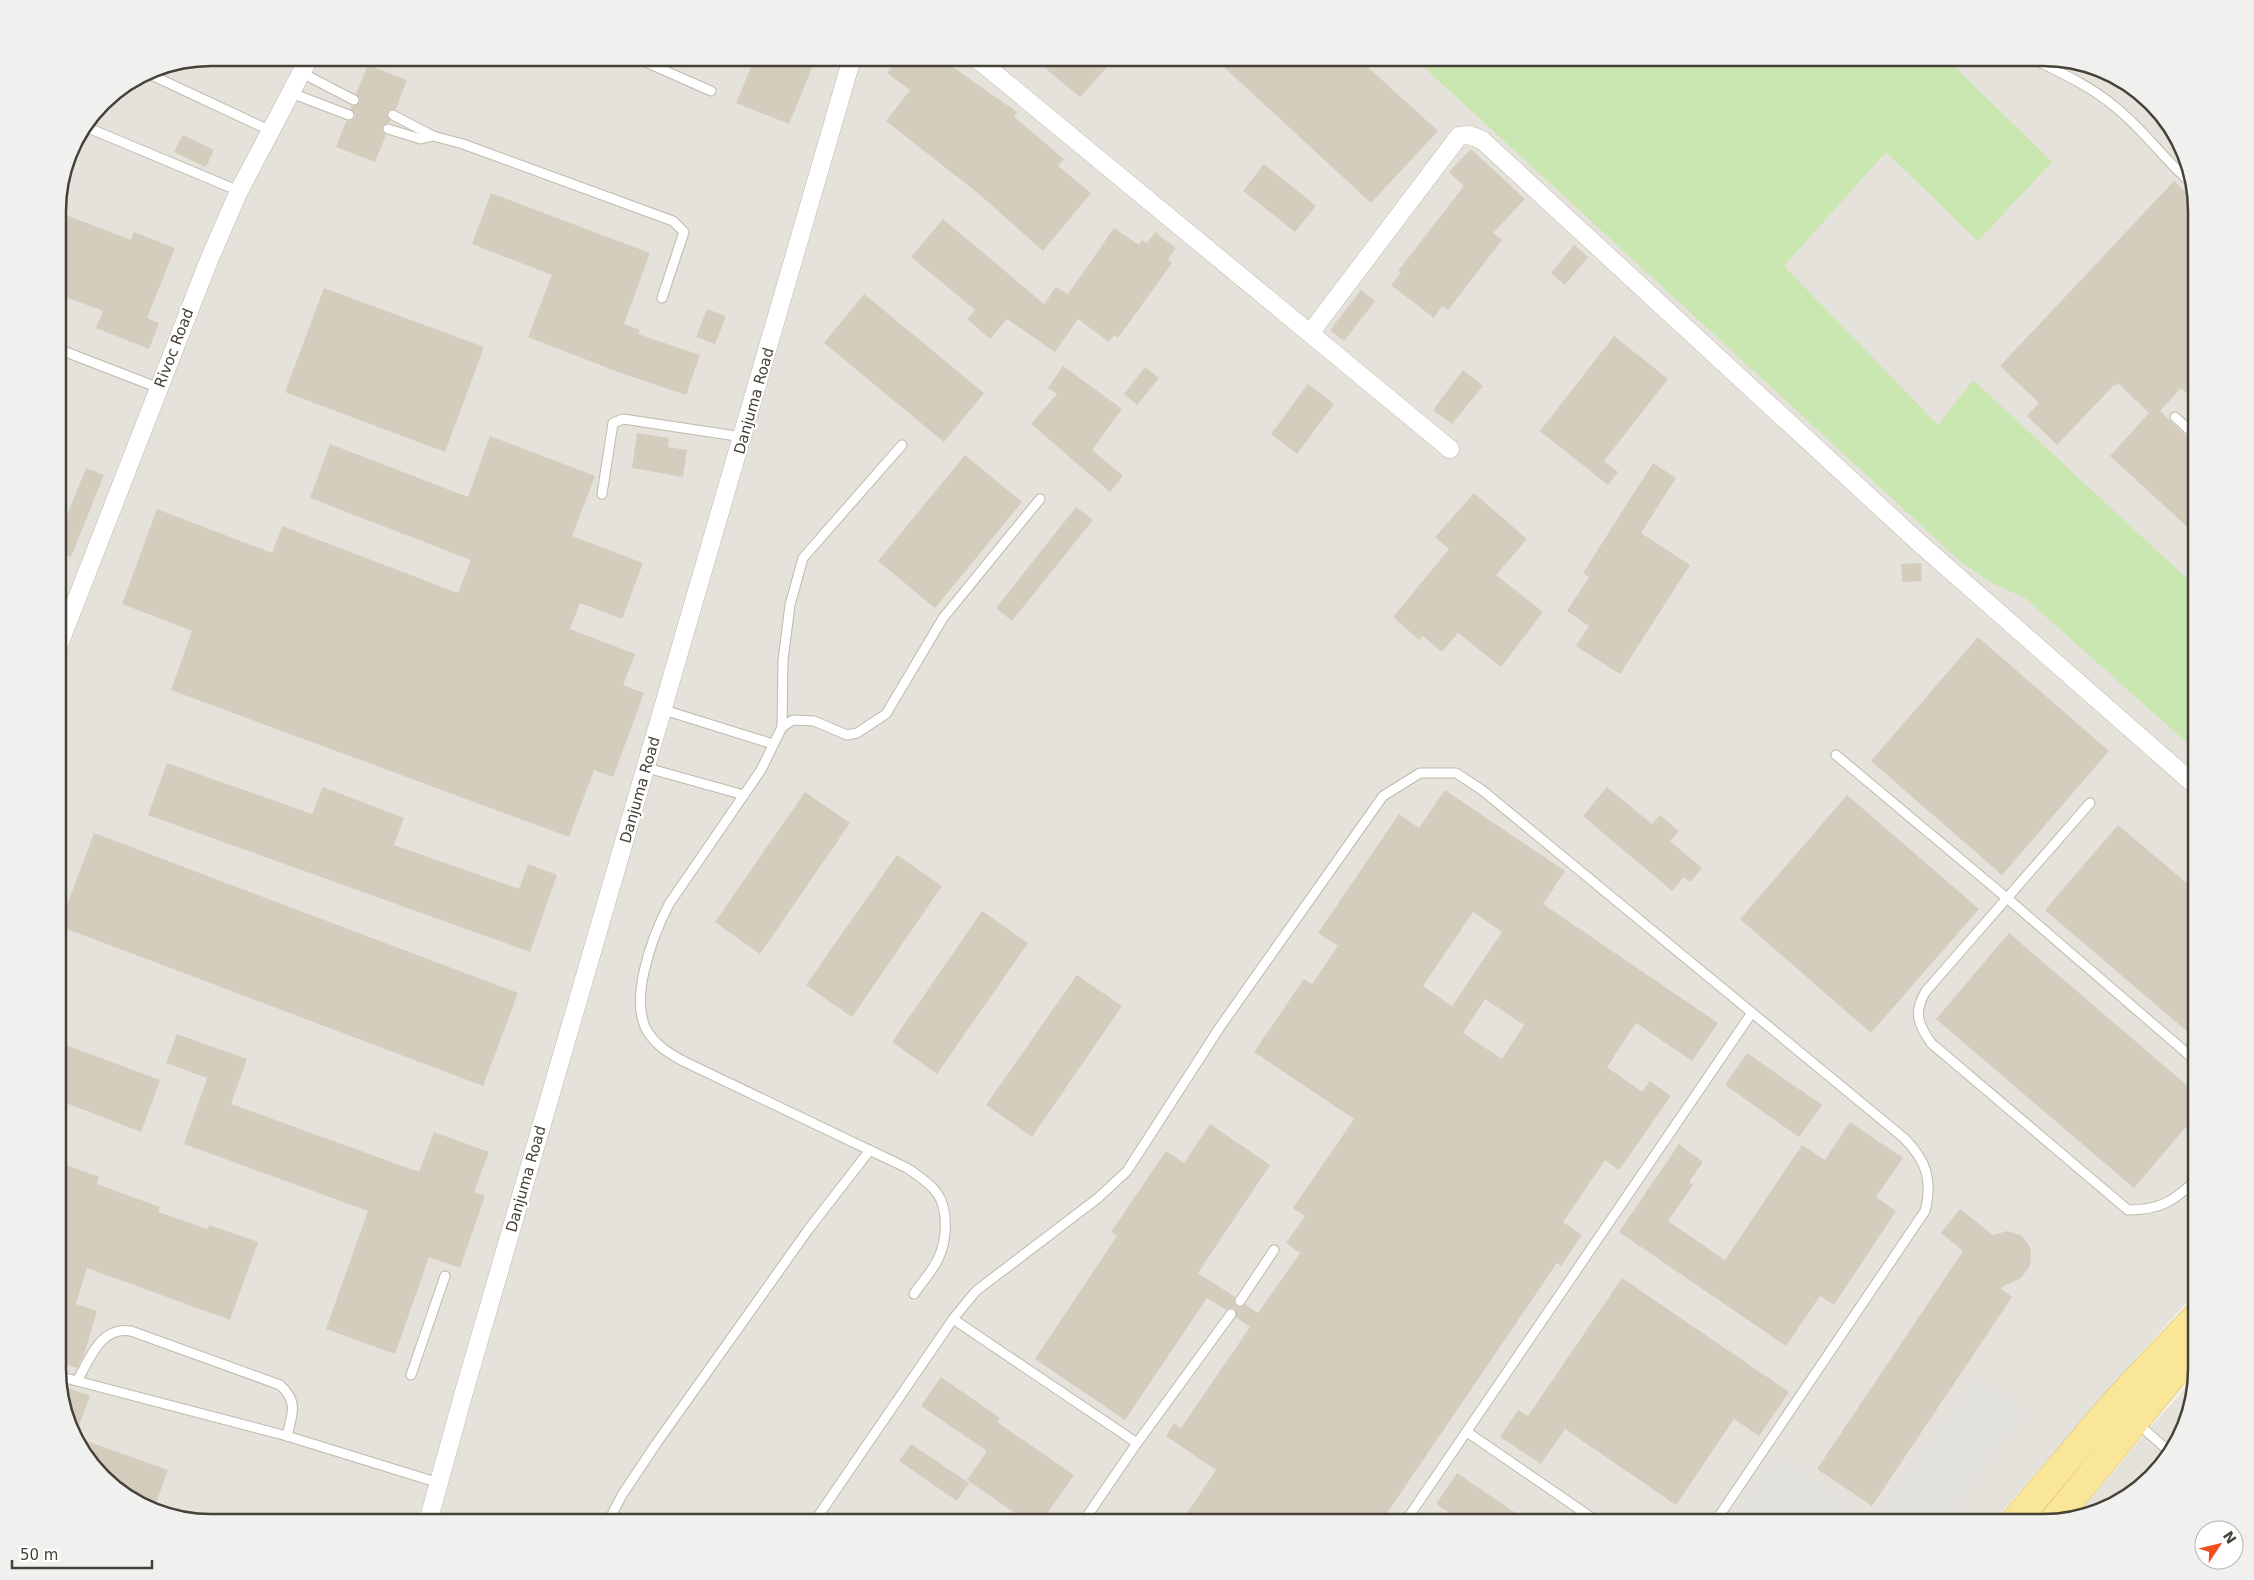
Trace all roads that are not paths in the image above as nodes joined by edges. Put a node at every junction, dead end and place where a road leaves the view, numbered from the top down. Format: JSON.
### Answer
{"nodes":[{"id":1,"x":2047,"y":66,"type":"edge"},
{"id":2,"x":304,"y":67,"type":"edge"},
{"id":3,"x":308,"y":67,"type":"edge"},
{"id":4,"x":656,"y":67,"type":"edge"},
{"id":5,"x":850,"y":67,"type":"edge"},
{"id":6,"x":986,"y":67,"type":"edge"},
{"id":7,"x":156,"y":77,"type":"edge"},
{"id":8,"x":710,"y":91,"type":"dead end"},
{"id":9,"x":291,"y":93,"type":"junction"},
{"id":10,"x":354,"y":100,"type":"dead end"},
{"id":11,"x":349,"y":115,"type":"dead end"},
{"id":12,"x":394,"y":115,"type":"dead end"},
{"id":13,"x":92,"y":129,"type":"edge"},
{"id":14,"x":388,"y":129,"type":"dead end"},
{"id":15,"x":271,"y":131,"type":"junction"},
{"id":16,"x":433,"y":136,"type":"junction"},
{"id":17,"x":2184,"y":176,"type":"edge"},
{"id":18,"x":239,"y":191,"type":"junction"},
{"id":19,"x":662,"y":298,"type":"dead end"},
{"id":20,"x":1311,"y":332,"type":"junction"},
{"id":21,"x":67,"y":352,"type":"edge"},
{"id":22,"x":159,"y":388,"type":"junction"},
{"id":23,"x":2175,"y":417,"type":"dead end"},
{"id":24,"x":2188,"y":429,"type":"edge"},
{"id":25,"x":743,"y":438,"type":"junction"},
{"id":26,"x":902,"y":444,"type":"dead end"},
{"id":27,"x":1450,"y":449,"type":"dead end"},
{"id":28,"x":602,"y":494,"type":"dead end"},
{"id":29,"x":1040,"y":499,"type":"dead end"},
{"id":30,"x":67,"y":624,"type":"edge"},
{"id":31,"x":664,"y":710,"type":"junction"},
{"id":32,"x":782,"y":727,"type":"junction"},
{"id":33,"x":773,"y":744,"type":"junction"},
{"id":34,"x":1836,"y":756,"type":"dead end"},
{"id":35,"x":647,"y":768,"type":"junction"},
{"id":36,"x":2188,"y":779,"type":"edge"},
{"id":37,"x":744,"y":795,"type":"junction"},
{"id":38,"x":2090,"y":803,"type":"dead end"},
{"id":39,"x":2008,"y":899,"type":"junction"},
{"id":40,"x":1751,"y":1014,"type":"junction"},
{"id":41,"x":2188,"y":1054,"type":"edge"},
{"id":42,"x":870,"y":1150,"type":"junction"},
{"id":43,"x":2188,"y":1188,"type":"edge"},
{"id":44,"x":1274,"y":1250,"type":"dead end"},
{"id":45,"x":445,"y":1276,"type":"dead end"},
{"id":46,"x":914,"y":1294,"type":"dead end"},
{"id":47,"x":1240,"y":1301,"type":"dead end"},
{"id":48,"x":1231,"y":1314,"type":"dead end"},
{"id":49,"x":953,"y":1319,"type":"junction"},
{"id":50,"x":2188,"y":1325,"type":"edge"},
{"id":51,"x":2188,"y":1360,"type":"edge"},
{"id":52,"x":412,"y":1374,"type":"dead end"},
{"id":53,"x":67,"y":1378,"type":"edge"},
{"id":54,"x":77,"y":1381,"type":"junction"},
{"id":55,"x":2135,"y":1421,"type":"junction"},
{"id":56,"x":1467,"y":1432,"type":"junction"},
{"id":57,"x":287,"y":1436,"type":"junction"},
{"id":58,"x":1137,"y":1443,"type":"junction"},
{"id":59,"x":2165,"y":1446,"type":"edge"},
{"id":60,"x":439,"y":1483,"type":"junction"},
{"id":61,"x":2061,"y":1513,"type":"edge"},
{"id":62,"x":430,"y":1514,"type":"edge"},
{"id":63,"x":612,"y":1514,"type":"edge"},
{"id":64,"x":819,"y":1514,"type":"edge"},
{"id":65,"x":1088,"y":1514,"type":"edge"},
{"id":66,"x":1411,"y":1514,"type":"edge"},
{"id":67,"x":1586,"y":1514,"type":"edge"},
{"id":68,"x":1720,"y":1514,"type":"edge"},
{"id":69,"x":2021,"y":1514,"type":"edge"}],
"edges":[{"from":1,"to":17,"type":"lane"},
{"from":2,"to":9,"type":"street","name":"Rivoc Road"},
{"from":3,"to":10,"type":"lane"},
{"from":4,"to":8,"type":"lane"},
{"from":5,"to":25,"type":"street","name":"Danjuma Road"},
{"from":6,"to":20,"type":"street"},
{"from":7,"to":15,"type":"lane"},
{"from":9,"to":11,"type":"lane"},
{"from":9,"to":15,"type":"street","name":"Rivoc Road"},
{"from":12,"to":16,"type":"lane"},
{"from":13,"to":18,"type":"lane"},
{"from":14,"to":16,"type":"lane"},
{"from":15,"to":18,"type":"street","name":"Rivoc Road"},
{"from":16,"to":19,"type":"lane"},
{"from":18,"to":22,"type":"street","name":"Rivoc Road"},
{"from":20,"to":27,"type":"street"},
{"from":20,"to":36,"type":"street"},
{"from":21,"to":22,"type":"lane"},
{"from":22,"to":30,"type":"street","name":"Rivoc Road"},
{"from":23,"to":24,"type":"lane"},
{"from":25,"to":28,"type":"lane"},
{"from":25,"to":31,"type":"street","name":"Danjuma Road"},
{"from":26,"to":32,"type":"lane"},
{"from":29,"to":32,"type":"lane"},
{"from":31,"to":33,"type":"lane"},
{"from":31,"to":35,"type":"street","name":"Danjuma Road"},
{"from":32,"to":33,"type":"lane"},
{"from":33,"to":37,"type":"lane"},
{"from":34,"to":39,"type":"lane"},
{"from":35,"to":37,"type":"lane"},
{"from":35,"to":60,"type":"street","name":"Danjuma Road"},
{"from":37,"to":42,"type":"lane"},
{"from":38,"to":39,"type":"lane"},
{"from":39,"to":41,"type":"lane"},
{"from":39,"to":43,"type":"lane"},
{"from":40,"to":49,"type":"lane"},
{"from":40,"to":56,"type":"lane"},
{"from":40,"to":68,"type":"lane"},
{"from":42,"to":46,"type":"lane"},
{"from":42,"to":63,"type":"lane"},
{"from":44,"to":47,"type":"lane"},
{"from":45,"to":52,"type":"lane"},
{"from":48,"to":58,"type":"lane"},
{"from":49,"to":58,"type":"lane"},
{"from":49,"to":64,"type":"lane"},
{"from":50,"to":69,"type":"main road"},
{"from":51,"to":55,"type":"main road"},
{"from":53,"to":54,"type":"lane"},
{"from":54,"to":57,"type":"lane"},
{"from":54,"to":57,"type":"lane"},
{"from":55,"to":59,"type":"lane"},
{"from":55,"to":61,"type":"main road"},
{"from":56,"to":66,"type":"lane"},
{"from":56,"to":67,"type":"lane"},
{"from":57,"to":60,"type":"lane"},
{"from":58,"to":65,"type":"lane"},
{"from":60,"to":62,"type":"street","name":"Danjuma Road"}]}
